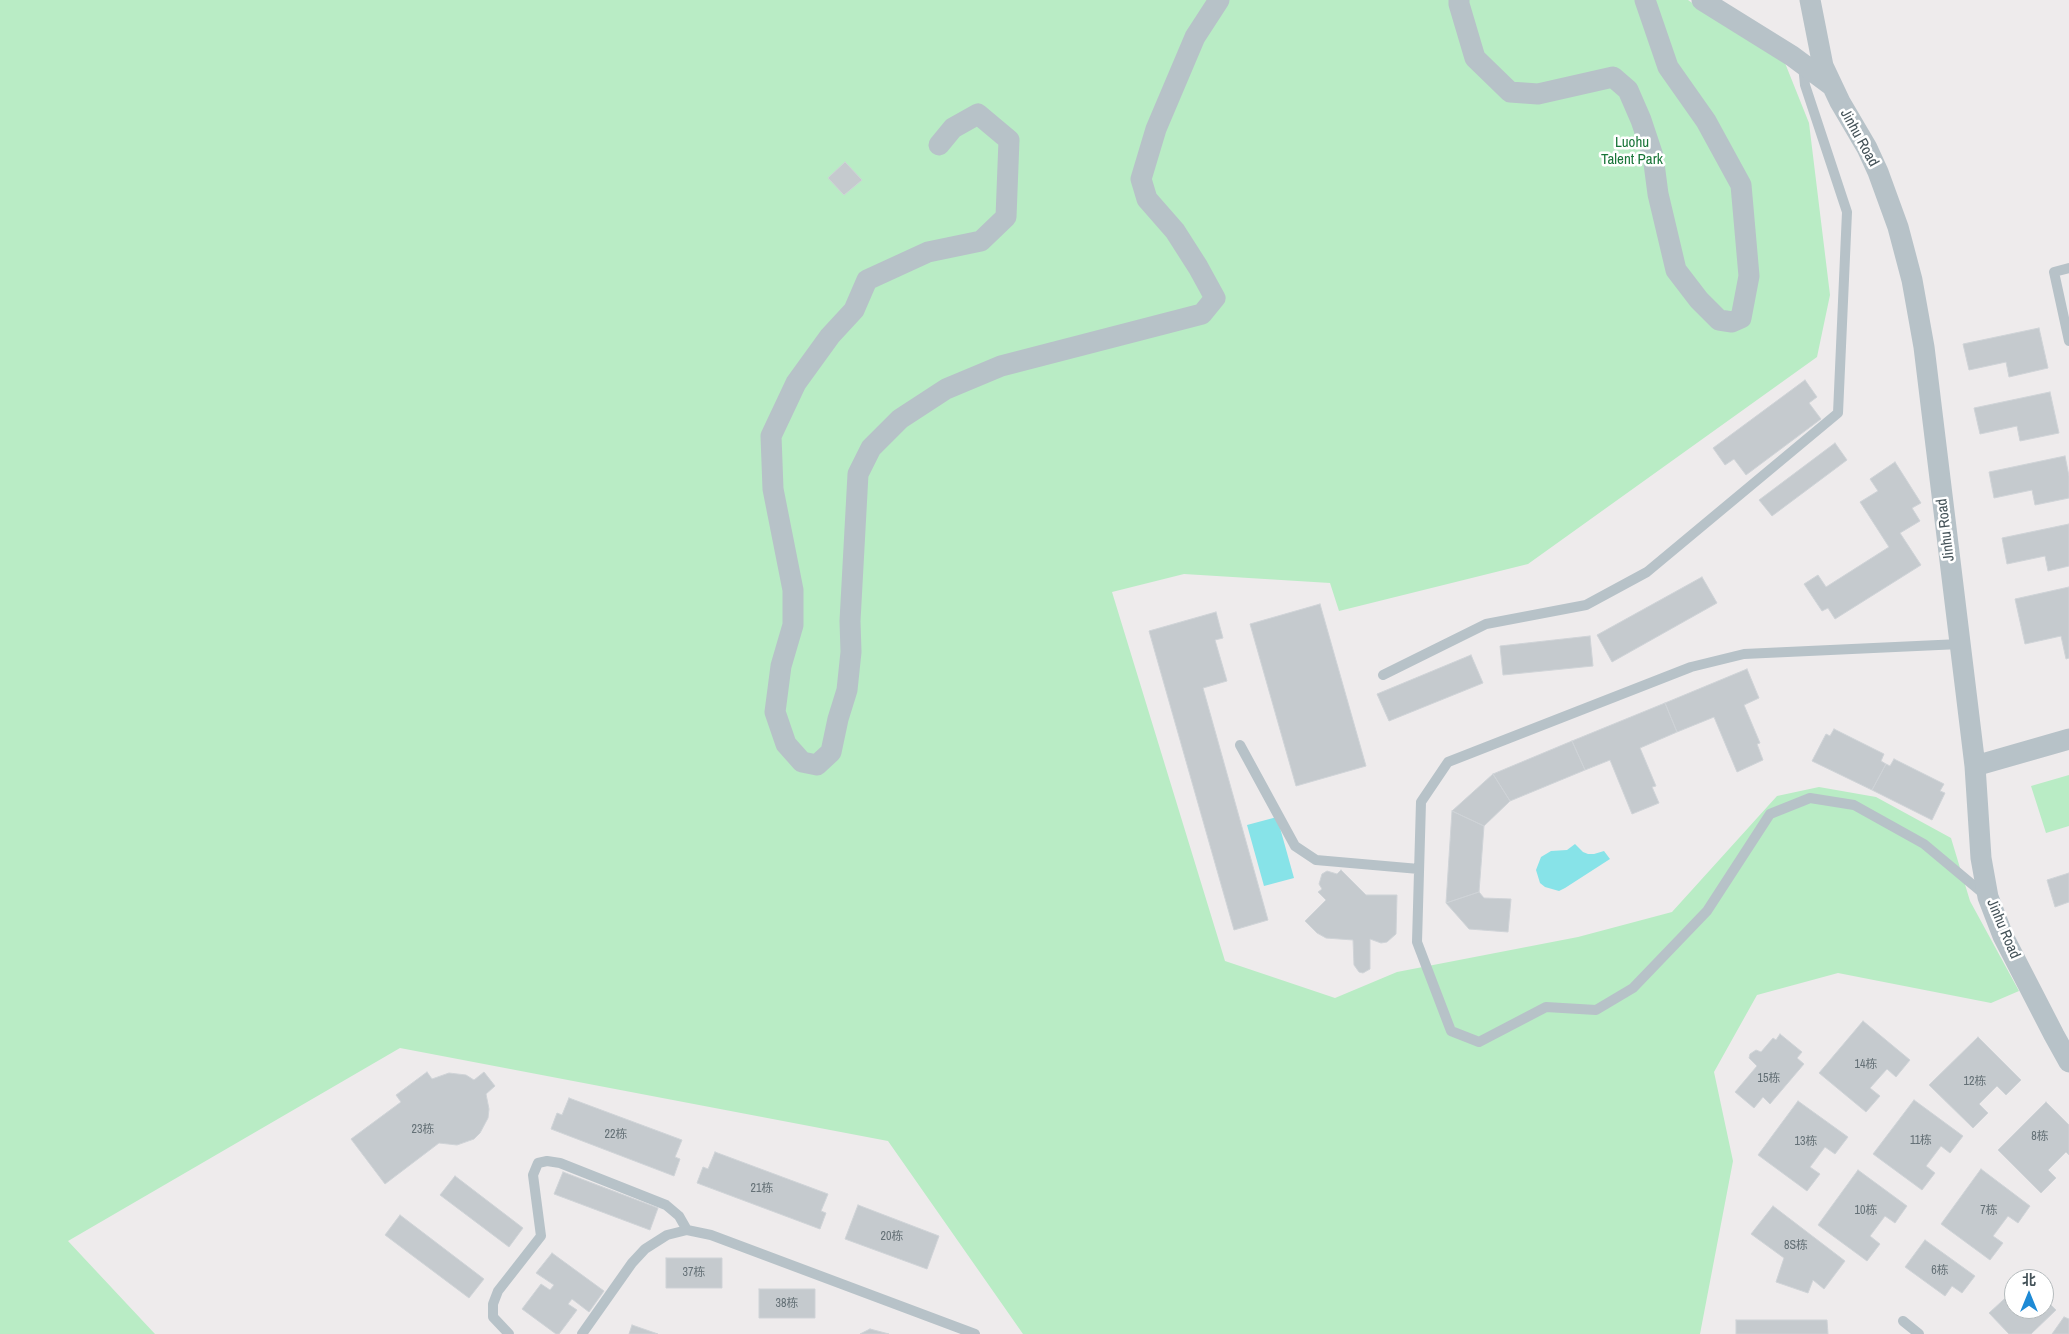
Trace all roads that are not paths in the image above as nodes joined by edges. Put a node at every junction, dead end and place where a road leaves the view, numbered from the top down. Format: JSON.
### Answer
{"nodes":[{"id":1,"x":1219,"y":0,"type":"edge"},
{"id":2,"x":1459,"y":0,"type":"edge"},
{"id":3,"x":1645,"y":0,"type":"edge"},
{"id":4,"x":1702,"y":0,"type":"edge"},
{"id":5,"x":1810,"y":0,"type":"edge"},
{"id":6,"x":1803,"y":64,"type":"junction"},
{"id":7,"x":1831,"y":85,"type":"junction"},
{"id":8,"x":940,"y":145,"type":"dead end"},
{"id":9,"x":2069,"y":268,"type":"edge"},
{"id":10,"x":2069,"y":341,"type":"edge"},
{"id":11,"x":1960,"y":644,"type":"junction"},
{"id":12,"x":1383,"y":675,"type":"dead end"},
{"id":13,"x":2069,"y":738,"type":"edge"},
{"id":14,"x":1240,"y":745,"type":"dead end"},
{"id":15,"x":1975,"y":766,"type":"junction"},
{"id":16,"x":1419,"y":869,"type":"junction"},
{"id":17,"x":1988,"y":897,"type":"junction"},
{"id":18,"x":2069,"y":1062,"type":"edge"},
{"id":19,"x":687,"y":1230,"type":"junction"},
{"id":20,"x":1903,"y":1321,"type":"dead end"},
{"id":21,"x":509,"y":1334,"type":"edge"},
{"id":22,"x":582,"y":1334,"type":"edge"},
{"id":23,"x":975,"y":1334,"type":"edge"},
{"id":24,"x":1919,"y":1334,"type":"edge"}],
"edges":[{"from":1,"to":8,"type":"street"},
{"from":2,"to":3,"type":"street"},
{"from":4,"to":6,"type":"street"},
{"from":5,"to":7,"type":"street","name":"Jinhu Road"},
{"from":6,"to":7,"type":"street"},
{"from":6,"to":12,"type":"lane"},
{"from":7,"to":11,"type":"street","name":"Jinhu Road"},
{"from":9,"to":10,"type":"lane"},
{"from":11,"to":15,"type":"street","name":"Jinhu Road"},
{"from":11,"to":16,"type":"lane"},
{"from":13,"to":15,"type":"street"},
{"from":14,"to":16,"type":"lane"},
{"from":15,"to":17,"type":"street","name":"Jinhu Road"},
{"from":16,"to":17,"type":"lane"},
{"from":17,"to":18,"type":"street","name":"Jinhu Road"},
{"from":19,"to":21,"type":"lane"},
{"from":19,"to":22,"type":"lane"},
{"from":19,"to":23,"type":"lane"},
{"from":20,"to":24,"type":"lane"}]}
